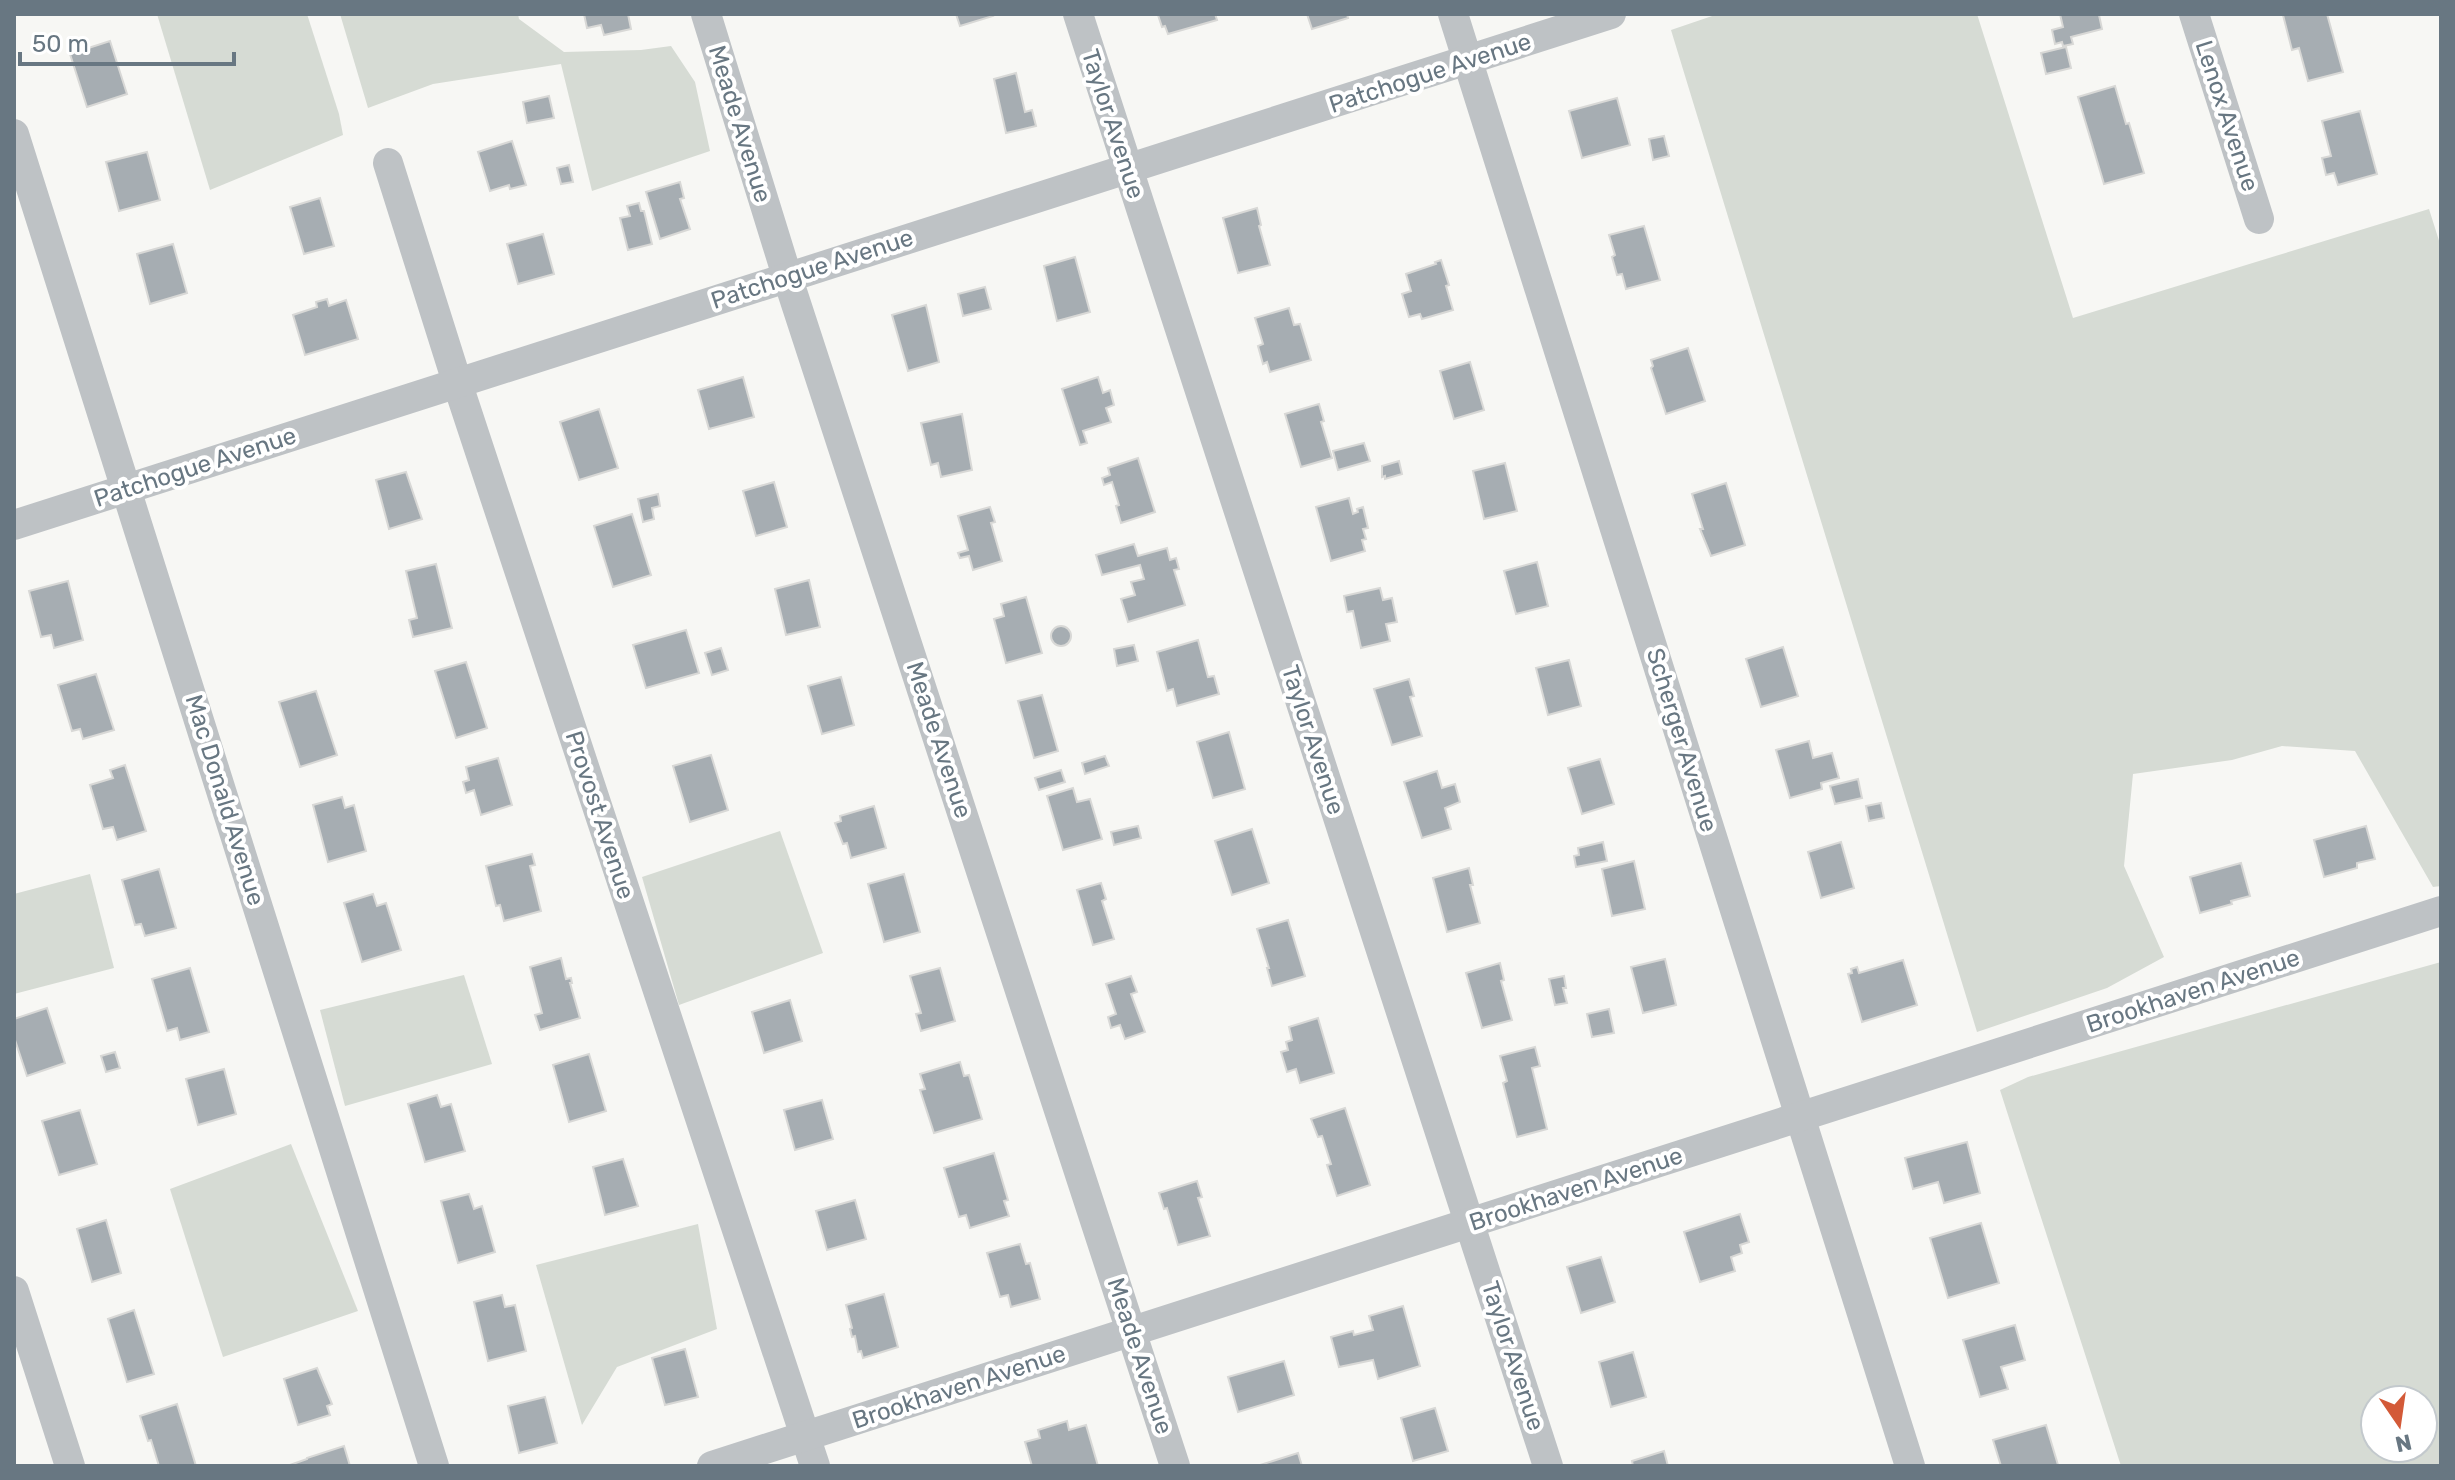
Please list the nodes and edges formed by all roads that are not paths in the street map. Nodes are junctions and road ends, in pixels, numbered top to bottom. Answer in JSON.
{"nodes":[{"id":1,"x":706,"y":14,"type":"edge"},
{"id":2,"x":1078,"y":14,"type":"edge"},
{"id":3,"x":1453,"y":14,"type":"edge"},
{"id":4,"x":1611,"y":14,"type":"edge"},
{"id":5,"x":2194,"y":14,"type":"edge"},
{"id":6,"x":1468,"y":61,"type":"junction"},
{"id":7,"x":14,"y":134,"type":"edge"},
{"id":8,"x":388,"y":163,"type":"dead end"},
{"id":9,"x":1128,"y":169,"type":"junction"},
{"id":10,"x":2259,"y":219,"type":"dead end"},
{"id":11,"x":787,"y":276,"type":"junction"},
{"id":12,"x":457,"y":382,"type":"junction"},
{"id":13,"x":128,"y":490,"type":"junction"},
{"id":14,"x":14,"y":525,"type":"edge"},
{"id":15,"x":2441,"y":911,"type":"edge"},
{"id":16,"x":1800,"y":1117,"type":"junction"},
{"id":17,"x":1470,"y":1223,"type":"junction"},
{"id":18,"x":14,"y":1291,"type":"edge"},
{"id":19,"x":1132,"y":1331,"type":"junction"},
{"id":20,"x":805,"y":1436,"type":"junction"},
{"id":21,"x":70,"y":1466,"type":"edge"},
{"id":22,"x":434,"y":1466,"type":"edge"},
{"id":23,"x":712,"y":1466,"type":"edge"},
{"id":24,"x":815,"y":1466,"type":"edge"},
{"id":25,"x":1175,"y":1466,"type":"edge"},
{"id":26,"x":1548,"y":1466,"type":"edge"},
{"id":27,"x":1910,"y":1466,"type":"edge"}],
"edges":[{"from":1,"to":11,"type":"street","name":"Meade Avenue"},
{"from":2,"to":9,"type":"street","name":"Taylor Avenue"},
{"from":3,"to":6,"type":"street","name":"Scherger Avenue"},
{"from":4,"to":6,"type":"street","name":"Patchogue Avenue"},
{"from":5,"to":10,"type":"street","name":"Lenox Avenue"},
{"from":6,"to":9,"type":"street","name":"Patchogue Avenue"},
{"from":6,"to":16,"type":"street","name":"Scherger Avenue"},
{"from":7,"to":13,"type":"street","name":"Mac Donald Avenue"},
{"from":8,"to":12,"type":"street","name":"Provost Avenue"},
{"from":9,"to":11,"type":"street","name":"Patchogue Avenue"},
{"from":9,"to":17,"type":"street","name":"Taylor Avenue"},
{"from":11,"to":12,"type":"street","name":"Patchogue Avenue"},
{"from":11,"to":19,"type":"street","name":"Meade Avenue"},
{"from":12,"to":13,"type":"street","name":"Patchogue Avenue"},
{"from":12,"to":20,"type":"street","name":"Provost Avenue"},
{"from":13,"to":14,"type":"street","name":"Patchogue Avenue"},
{"from":13,"to":22,"type":"street","name":"Mac Donald Avenue"},
{"from":15,"to":16,"type":"street","name":"Brookhaven Avenue"},
{"from":16,"to":17,"type":"street","name":"Brookhaven Avenue"},
{"from":16,"to":27,"type":"street","name":"Scherger Avenue"},
{"from":17,"to":19,"type":"street","name":"Brookhaven Avenue"},
{"from":17,"to":26,"type":"street","name":"Taylor Avenue"},
{"from":18,"to":21,"type":"street"},
{"from":19,"to":20,"type":"street","name":"Brookhaven Avenue"},
{"from":19,"to":25,"type":"street","name":"Meade Avenue"},
{"from":20,"to":23,"type":"street","name":"Brookhaven Avenue"},
{"from":20,"to":24,"type":"street","name":"Provost Avenue"}]}
